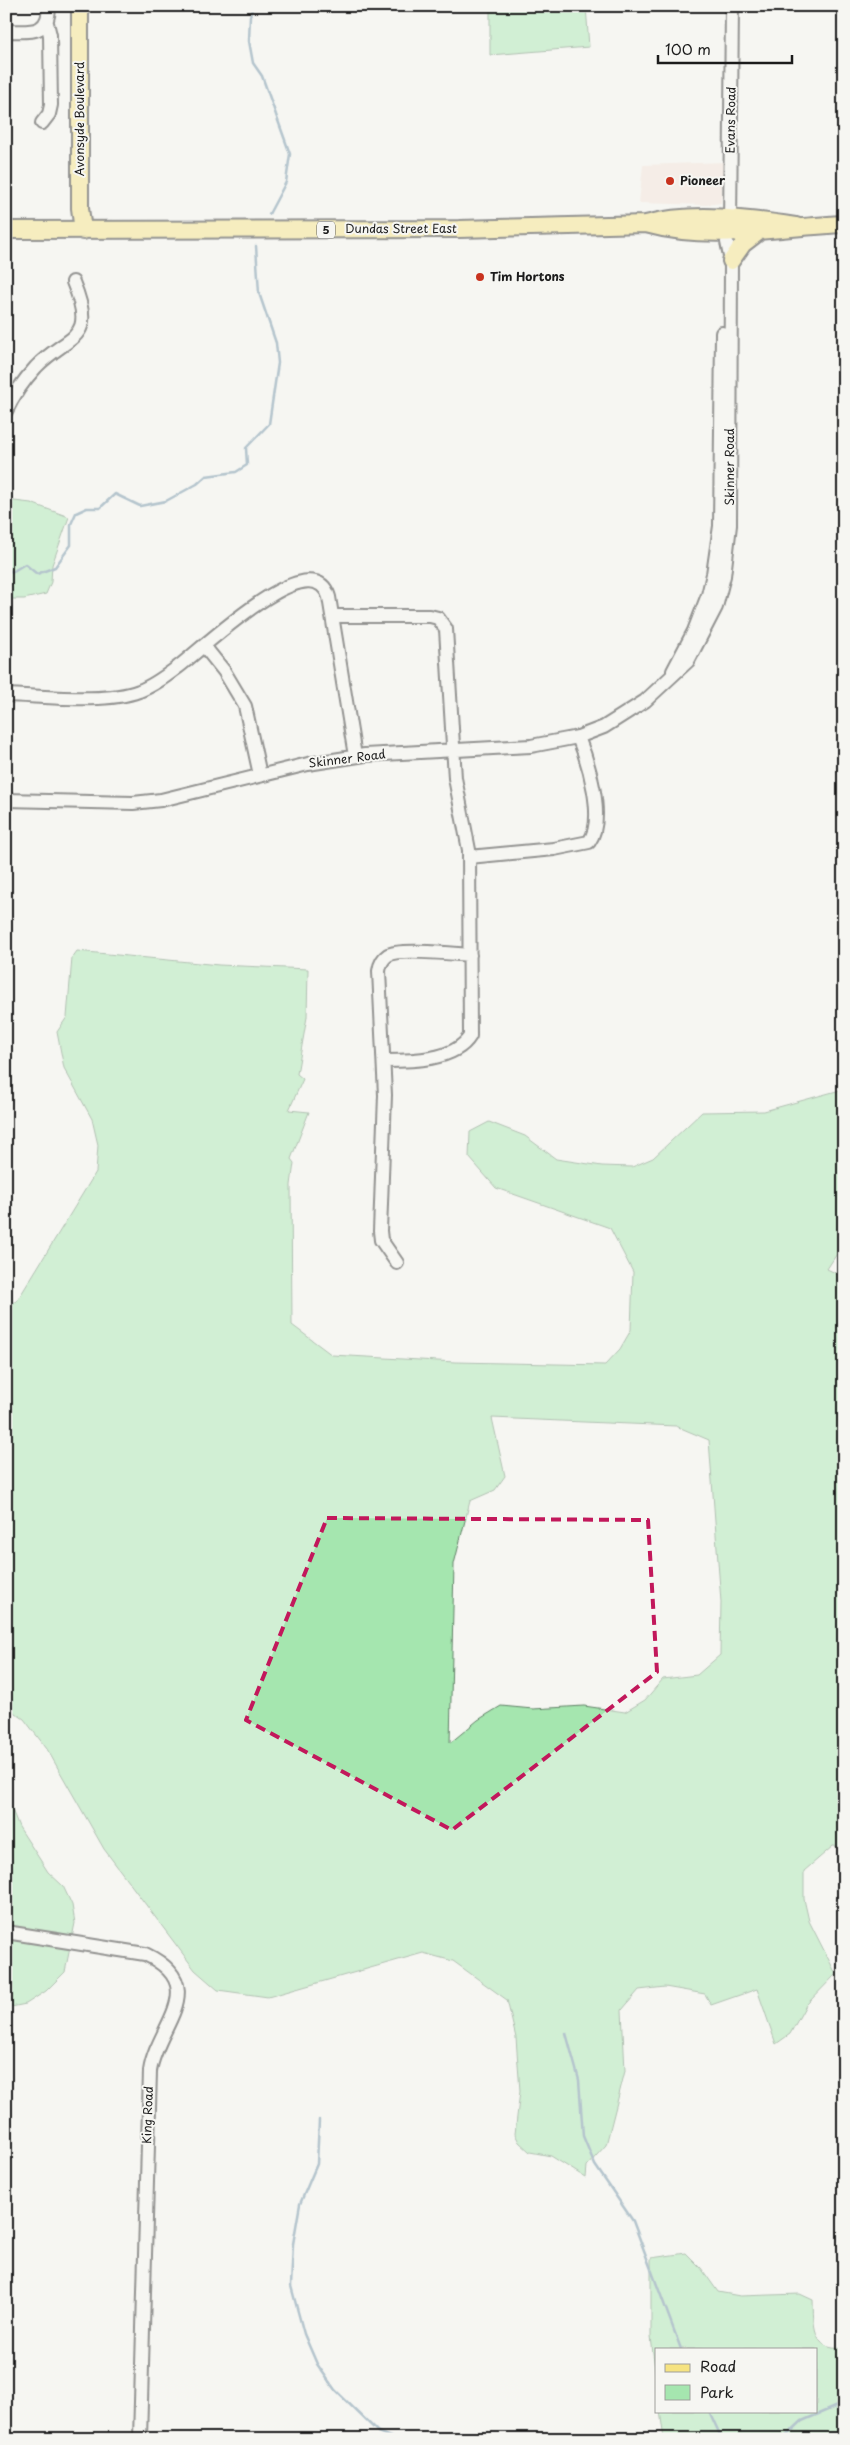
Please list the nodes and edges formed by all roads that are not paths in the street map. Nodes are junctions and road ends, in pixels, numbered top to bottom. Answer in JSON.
{"nodes":[{"id":1,"x":50,"y":6,"type":"edge"},
{"id":2,"x":80,"y":6,"type":"edge"},
{"id":3,"x":732,"y":6,"type":"edge"},
{"id":4,"x":47,"y":23,"type":"junction"},
{"id":5,"x":6,"y":31,"type":"edge"},
{"id":6,"x":42,"y":122,"type":"dead end"},
{"id":7,"x":844,"y":224,"type":"edge"},
{"id":8,"x":796,"y":226,"type":"junction"},
{"id":9,"x":6,"y":230,"type":"edge"},
{"id":10,"x":82,"y":231,"type":"junction"},
{"id":11,"x":729,"y":231,"type":"junction"},
{"id":12,"x":760,"y":231,"type":"junction"},
{"id":13,"x":731,"y":261,"type":"junction"},
{"id":14,"x":73,"y":282,"type":"dead end"},
{"id":15,"x":6,"y":411,"type":"edge"},
{"id":16,"x":332,"y":616,"type":"junction"},
{"id":17,"x":204,"y":646,"type":"junction"},
{"id":18,"x":670,"y":676,"type":"junction"},
{"id":19,"x":6,"y":696,"type":"edge"},
{"id":20,"x":578,"y":737,"type":"junction"},
{"id":21,"x":452,"y":750,"type":"junction"},
{"id":22,"x":355,"y":756,"type":"junction"},
{"id":23,"x":260,"y":775,"type":"junction"},
{"id":24,"x":6,"y":800,"type":"edge"},
{"id":25,"x":469,"y":857,"type":"junction"},
{"id":26,"x":470,"y":955,"type":"junction"},
{"id":27,"x":385,"y":1061,"type":"junction"},
{"id":28,"x":397,"y":1263,"type":"dead end"},
{"id":29,"x":6,"y":1932,"type":"edge"},
{"id":30,"x":140,"y":2439,"type":"edge"}],
"edges":[{"from":1,"to":4,"type":"street"},
{"from":2,"to":10,"type":"main road","name":"Avonsyde Boulevard"},
{"from":3,"to":11,"type":"street","name":"Evans Road"},
{"from":4,"to":5,"type":"street"},
{"from":4,"to":6,"type":"street"},
{"from":7,"to":8,"type":"main road","name":"Dundas Street East","number":"5"},
{"from":8,"to":11,"type":"main road","name":"Dundas Street East"},
{"from":8,"to":12,"type":"main road","name":"Dundas Street East","number":"5"},
{"from":9,"to":10,"type":"main road","name":"Dundas Street East","number":"5"},
{"from":10,"to":11,"type":"main road","name":"Dundas Street East","number":"5"},
{"from":11,"to":12,"type":"main road","name":"Dundas Street East","number":"5"},
{"from":11,"to":13,"type":"street","name":"Skinner Road"},
{"from":11,"to":18,"type":"street","name":"Skinner Road"},
{"from":12,"to":13,"type":"main road"},
{"from":13,"to":18,"type":"street","name":"Skinner Road"},
{"from":14,"to":15,"type":"street"},
{"from":16,"to":17,"type":"street"},
{"from":16,"to":21,"type":"street"},
{"from":16,"to":22,"type":"street"},
{"from":17,"to":19,"type":"street"},
{"from":17,"to":23,"type":"street"},
{"from":18,"to":20,"type":"street","name":"Skinner Road"},
{"from":20,"to":21,"type":"street","name":"Skinner Road"},
{"from":20,"to":25,"type":"street"},
{"from":21,"to":22,"type":"street","name":"Skinner Road"},
{"from":21,"to":25,"type":"street"},
{"from":22,"to":23,"type":"street","name":"Skinner Road"},
{"from":23,"to":24,"type":"street","name":"Skinner Road"},
{"from":25,"to":26,"type":"street"},
{"from":26,"to":27,"type":"street"},
{"from":26,"to":27,"type":"street"},
{"from":27,"to":28,"type":"street"},
{"from":29,"to":30,"type":"street","name":"King Road"}]}
